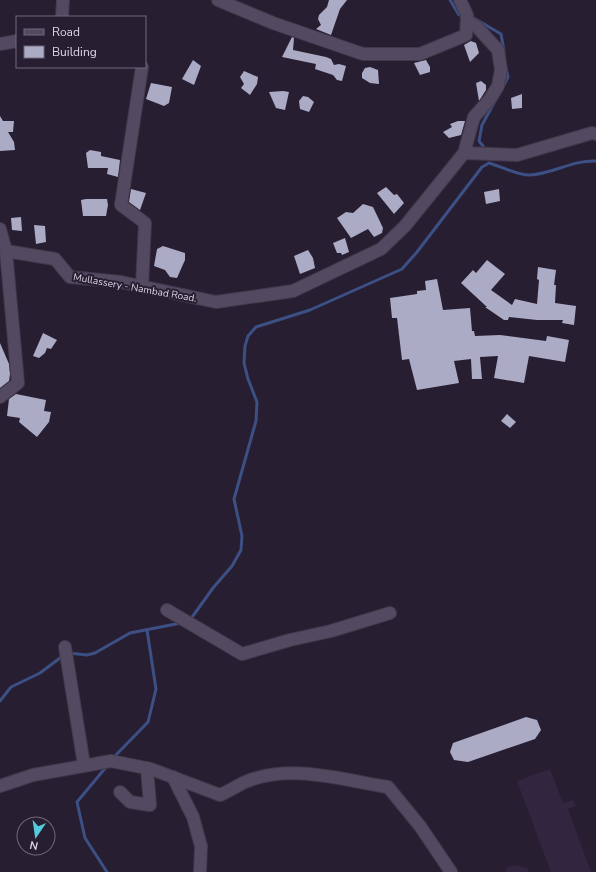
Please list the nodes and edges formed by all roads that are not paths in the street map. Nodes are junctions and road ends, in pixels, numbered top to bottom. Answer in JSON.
{"nodes":[{"id":1,"x":63,"y":0,"type":"edge"},
{"id":2,"x":218,"y":0,"type":"edge"},
{"id":3,"x":460,"y":0,"type":"edge"},
{"id":4,"x":62,"y":16,"type":"edge"},
{"id":5,"x":467,"y":21,"type":"junction"},
{"id":6,"x":16,"y":41,"type":"edge"},
{"id":7,"x":0,"y":44,"type":"edge"},
{"id":8,"x":142,"y":68,"type":"edge"},
{"id":9,"x":596,"y":134,"type":"edge"},
{"id":10,"x":464,"y":153,"type":"junction"},
{"id":11,"x":0,"y":230,"type":"edge"},
{"id":12,"x":6,"y":251,"type":"junction"},
{"id":13,"x":142,"y":287,"type":"junction"},
{"id":14,"x":0,"y":397,"type":"edge"},
{"id":15,"x":167,"y":610,"type":"dead end"},
{"id":16,"x":390,"y":613,"type":"dead end"},
{"id":17,"x":65,"y":646,"type":"dead end"},
{"id":18,"x":84,"y":765,"type":"junction"},
{"id":19,"x":147,"y":768,"type":"junction"},
{"id":20,"x":173,"y":777,"type":"junction"},
{"id":21,"x":0,"y":786,"type":"edge"},
{"id":22,"x":120,"y":792,"type":"dead end"},
{"id":23,"x":200,"y":872,"type":"edge"},
{"id":24,"x":451,"y":872,"type":"edge"}],
"edges":[{"from":1,"to":4,"type":"street"},
{"from":2,"to":5,"type":"street"},
{"from":3,"to":5,"type":"street"},
{"from":5,"to":10,"type":"street"},
{"from":6,"to":7,"type":"street"},
{"from":8,"to":13,"type":"street"},
{"from":9,"to":10,"type":"street"},
{"from":10,"to":13,"type":"street","name":"Mullassery - Nambad Road."},
{"from":11,"to":12,"type":"street"},
{"from":12,"to":13,"type":"street","name":"Mullassery - Nambad Road."},
{"from":12,"to":14,"type":"street"},
{"from":15,"to":16,"type":"street"},
{"from":17,"to":18,"type":"street"},
{"from":18,"to":19,"type":"street"},
{"from":18,"to":21,"type":"street"},
{"from":19,"to":20,"type":"street"},
{"from":19,"to":22,"type":"street"},
{"from":20,"to":23,"type":"street"},
{"from":20,"to":24,"type":"street"}]}
